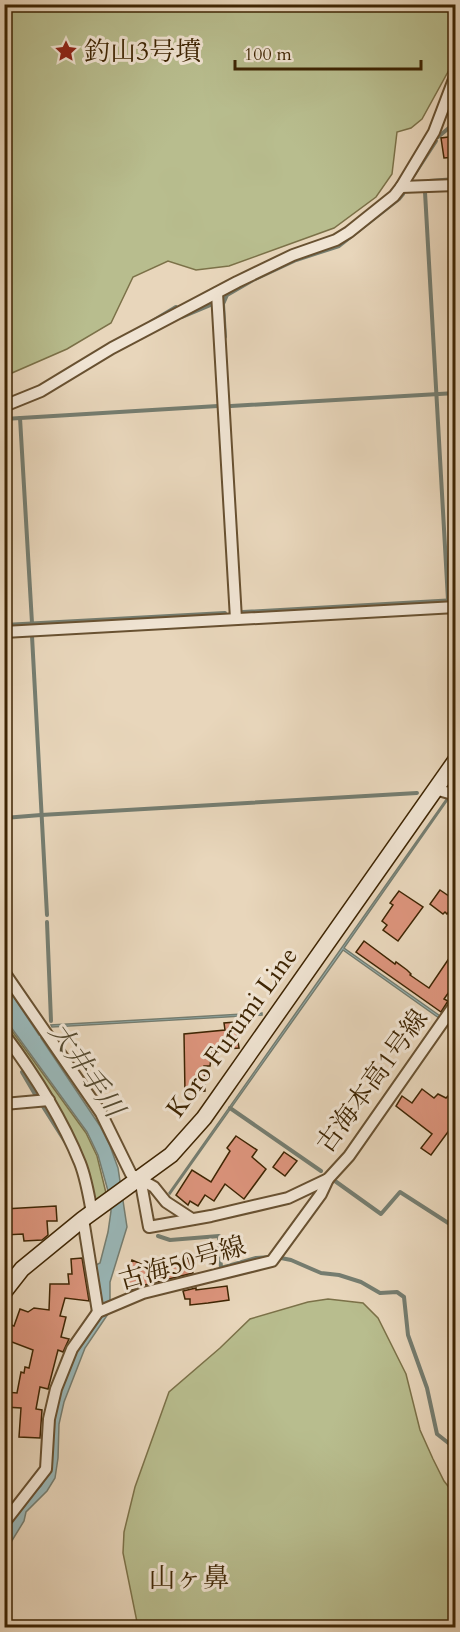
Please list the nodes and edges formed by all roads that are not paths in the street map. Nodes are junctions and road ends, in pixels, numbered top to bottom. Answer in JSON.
{"nodes":[{"id":1,"x":456,"y":74,"type":"edge"},
{"id":2,"x":456,"y":185,"type":"edge"},
{"id":3,"x":401,"y":187,"type":"junction"},
{"id":4,"x":217,"y":293,"type":"junction"},
{"id":5,"x":4,"y":406,"type":"edge"},
{"id":6,"x":456,"y":607,"type":"edge"},
{"id":7,"x":236,"y":619,"type":"junction"},
{"id":8,"x":4,"y":632,"type":"edge"},
{"id":9,"x":456,"y":760,"type":"edge"},
{"id":10,"x":435,"y":789,"type":"junction"},
{"id":11,"x":456,"y":795,"type":"edge"},
{"id":12,"x":4,"y":972,"type":"edge"},
{"id":13,"x":456,"y":1003,"type":"edge"},
{"id":14,"x":4,"y":1034,"type":"edge"},
{"id":15,"x":49,"y":1100,"type":"junction"},
{"id":16,"x":4,"y":1104,"type":"edge"},
{"id":17,"x":140,"y":1179,"type":"junction"},
{"id":18,"x":328,"y":1179,"type":"junction"},
{"id":19,"x":92,"y":1213,"type":"junction"},
{"id":20,"x":192,"y":1219,"type":"junction"},
{"id":21,"x":4,"y":1292,"type":"edge"},
{"id":22,"x":98,"y":1312,"type":"junction"},
{"id":23,"x":4,"y":1523,"type":"edge"}],
"edges":[{"from":1,"to":3,"type":"street"},
{"from":2,"to":3,"type":"street"},
{"from":3,"to":4,"type":"street"},
{"from":4,"to":5,"type":"street"},
{"from":4,"to":7,"type":"street"},
{"from":6,"to":7,"type":"street"},
{"from":7,"to":8,"type":"street"},
{"from":9,"to":10,"type":"main road","name":"Koro Furumi Line"},
{"from":10,"to":11,"type":"street"},
{"from":10,"to":17,"type":"main road","name":"Koro Furumi Line"},
{"from":12,"to":17,"type":"street"},
{"from":13,"to":18,"type":"street","name":"古海本高1号線"},
{"from":14,"to":15,"type":"street"},
{"from":15,"to":16,"type":"street"},
{"from":15,"to":19,"type":"street"},
{"from":17,"to":19,"type":"main road","name":"Koro Furumi Line"},
{"from":17,"to":20,"type":"street"},
{"from":17,"to":20,"type":"street","name":"古海本高1号線"},
{"from":18,"to":20,"type":"street","name":"古海本高1号線"},
{"from":18,"to":22,"type":"street","name":"古海50号線"},
{"from":19,"to":21,"type":"main road","name":"Koro Furumi Line"},
{"from":19,"to":22,"type":"street"},
{"from":22,"to":23,"type":"street","name":"古海50号線"}]}
